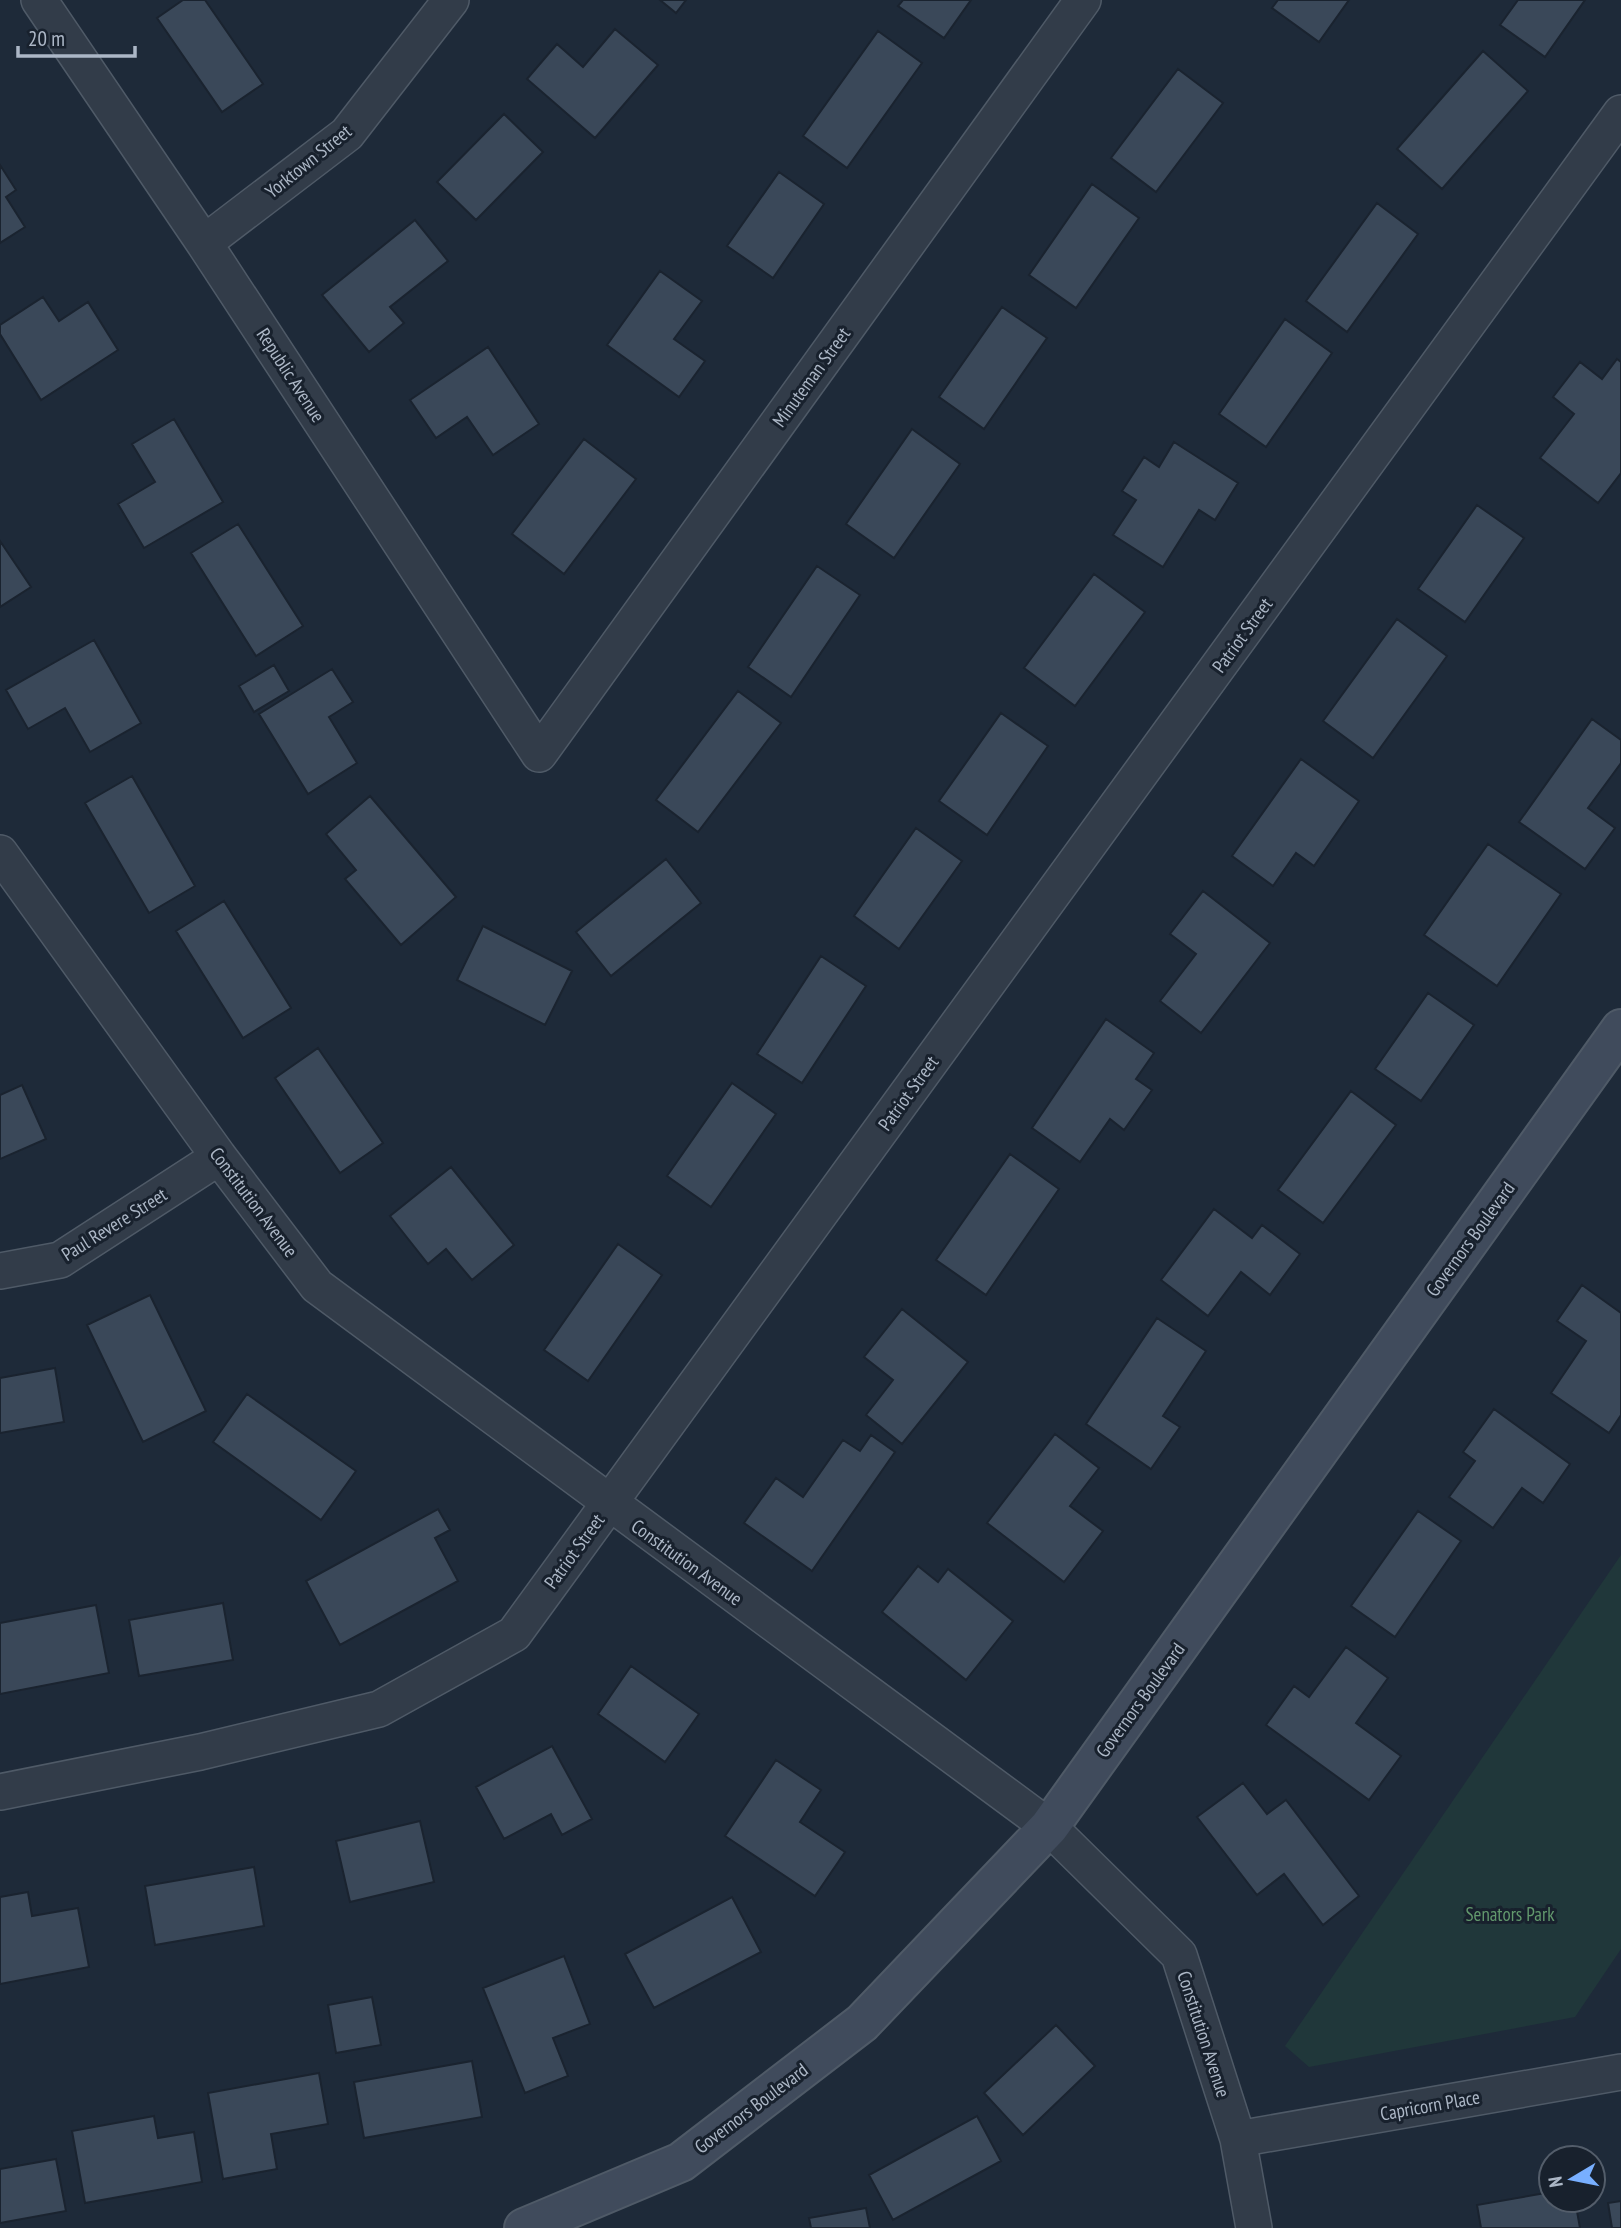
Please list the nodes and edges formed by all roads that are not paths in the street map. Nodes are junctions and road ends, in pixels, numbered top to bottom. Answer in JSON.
{"nodes":[{"id":1,"x":38,"y":0,"type":"edge"},
{"id":2,"x":451,"y":0,"type":"edge"},
{"id":3,"x":1083,"y":0,"type":"edge"},
{"id":4,"x":1621,"y":113,"type":"edge"},
{"id":5,"x":204,"y":243,"type":"junction"},
{"id":6,"x":539,"y":754,"type":"joint"},
{"id":7,"x":0,"y":853,"type":"edge"},
{"id":8,"x":1621,"y":1029,"type":"edge"},
{"id":9,"x":219,"y":1157,"type":"junction"},
{"id":10,"x":0,"y":1271,"type":"edge"},
{"id":11,"x":609,"y":1504,"type":"junction"},
{"id":12,"x":0,"y":1792,"type":"edge"},
{"id":13,"x":1049,"y":1827,"type":"junction"},
{"id":14,"x":1621,"y":2072,"type":"edge"},
{"id":15,"x":1238,"y":2139,"type":"junction"},
{"id":16,"x":524,"y":2228,"type":"edge"},
{"id":17,"x":1254,"y":2228,"type":"edge"}],
"edges":[{"from":1,"to":5,"type":"street","name":"Republic Avenue"},
{"from":2,"to":5,"type":"street","name":"Yorktown Street"},
{"from":3,"to":6,"type":"street","name":"Minuteman Street"},
{"from":4,"to":11,"type":"street","name":"Patriot Street"},
{"from":5,"to":6,"type":"street","name":"Republic Avenue"},
{"from":7,"to":9,"type":"street","name":"Constitution Avenue"},
{"from":8,"to":13,"type":"main road","name":"Governors Boulevard"},
{"from":9,"to":10,"type":"street","name":"Paul Revere Street"},
{"from":9,"to":11,"type":"street","name":"Constitution Avenue"},
{"from":11,"to":12,"type":"street","name":"Patriot Street"},
{"from":11,"to":13,"type":"street","name":"Constitution Avenue"},
{"from":13,"to":15,"type":"street","name":"Constitution Avenue"},
{"from":13,"to":16,"type":"main road","name":"Governors Boulevard"},
{"from":14,"to":15,"type":"street","name":"Capricorn Place"},
{"from":15,"to":17,"type":"street","name":"Constitution Avenue"}]}
